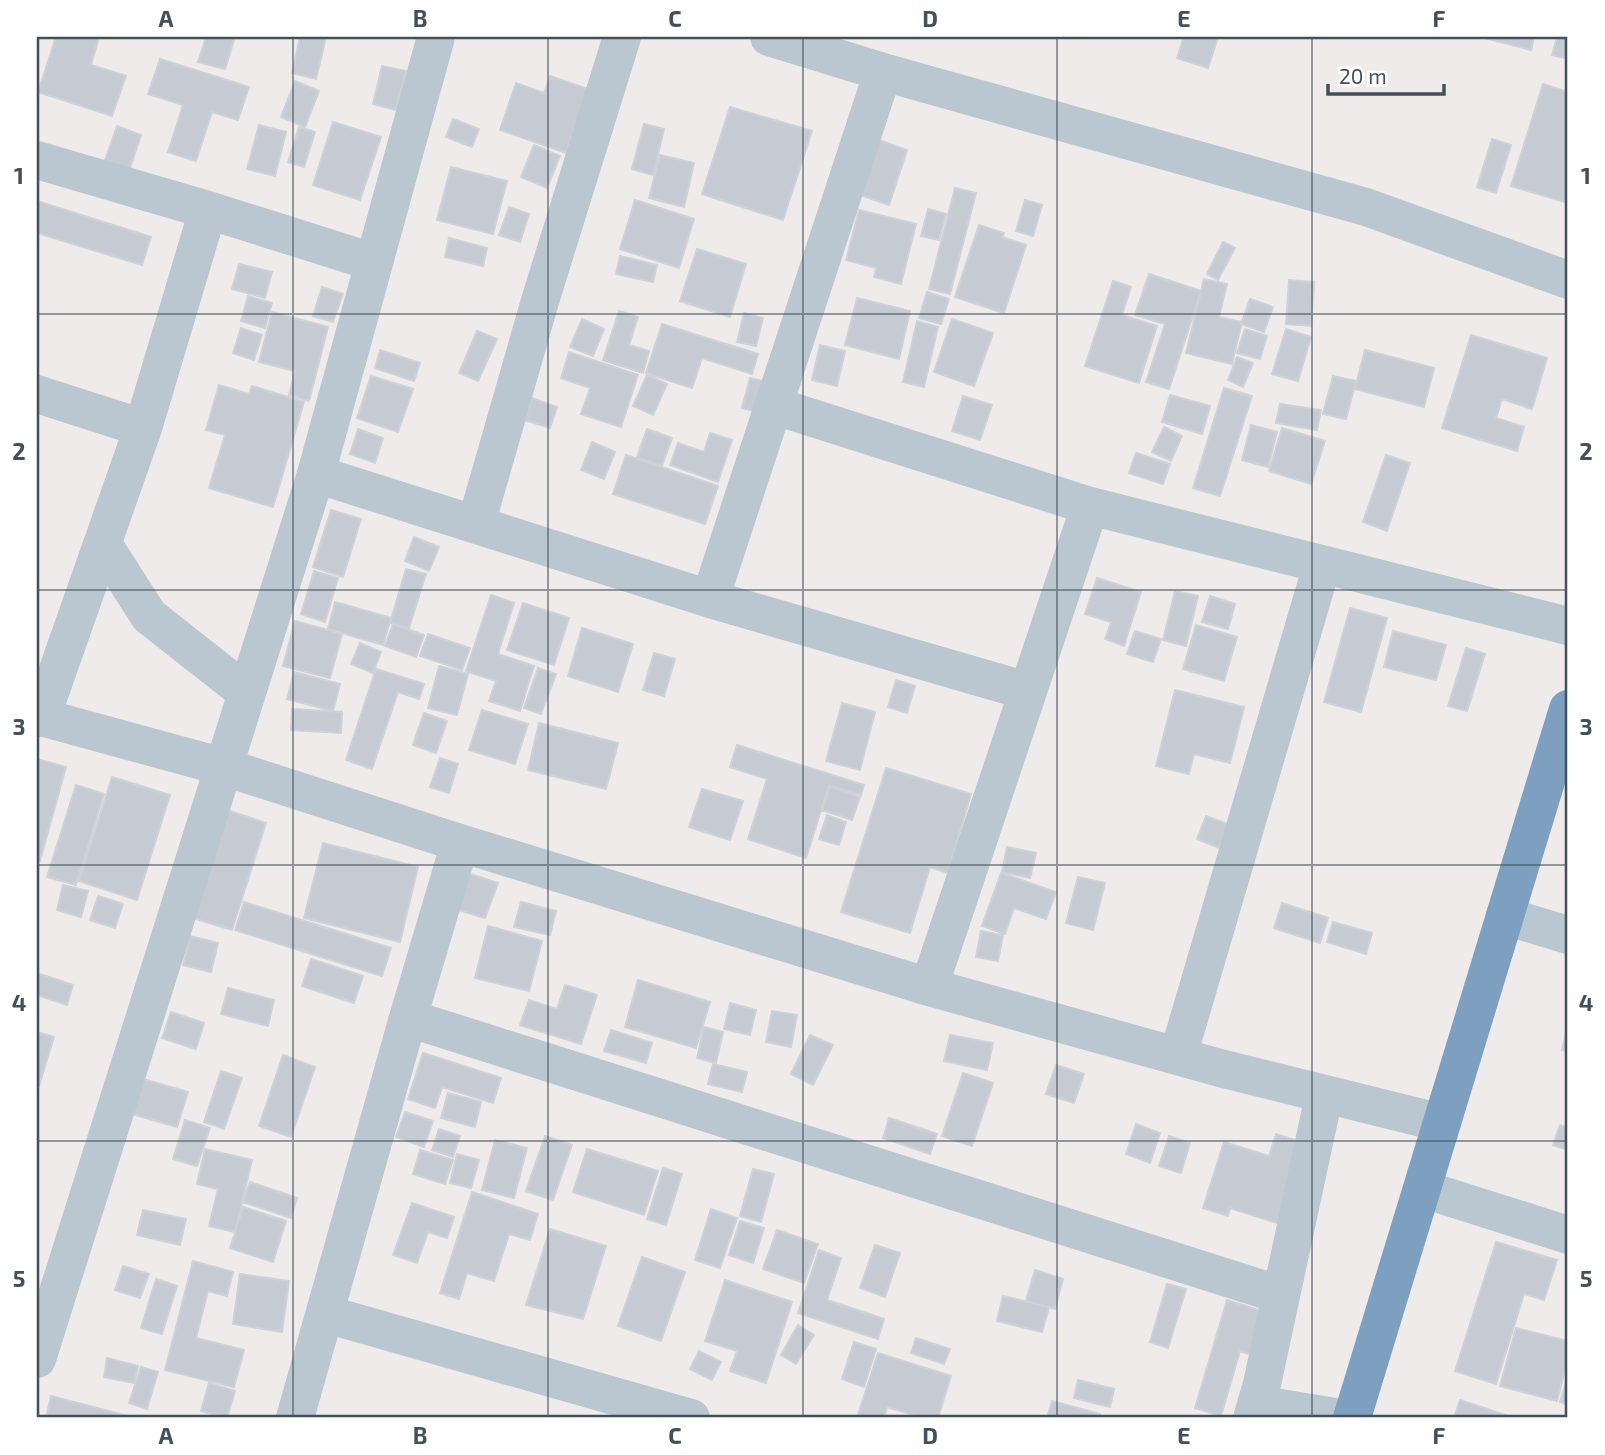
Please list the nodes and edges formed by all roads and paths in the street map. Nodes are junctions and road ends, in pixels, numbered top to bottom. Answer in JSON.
{"nodes":[{"id":1,"x":436,"y":37,"type":"edge"},
{"id":2,"x":622,"y":37,"type":"edge"},
{"id":3,"x":783,"y":39,"type":"edge"},
{"id":4,"x":883,"y":72,"type":"junction"},
{"id":5,"x":37,"y":160,"type":"edge"},
{"id":6,"x":208,"y":210,"type":"junction"},
{"id":7,"x":373,"y":262,"type":"junction"},
{"id":8,"x":1568,"y":280,"type":"edge"},
{"id":9,"x":37,"y":394,"type":"edge"},
{"id":10,"x":775,"y":407,"type":"junction"},
{"id":11,"x":143,"y":428,"type":"junction"},
{"id":12,"x":316,"y":474,"type":"junction"},
{"id":13,"x":1090,"y":506,"type":"junction"},
{"id":14,"x":476,"y":524,"type":"junction"},
{"id":15,"x":103,"y":544,"type":"junction"},
{"id":16,"x":1322,"y":565,"type":"junction"},
{"id":17,"x":710,"y":599,"type":"junction"},
{"id":18,"x":1568,"y":626,"type":"edge"},
{"id":19,"x":1027,"y":691,"type":"junction"},
{"id":20,"x":247,"y":693,"type":"junction"},
{"id":21,"x":1568,"y":709,"type":"edge"},
{"id":22,"x":39,"y":717,"type":"edge"},
{"id":23,"x":224,"y":767,"type":"junction"},
{"id":24,"x":460,"y":843,"type":"junction"},
{"id":25,"x":1505,"y":916,"type":"junction"},
{"id":26,"x":1568,"y":936,"type":"edge"},
{"id":27,"x":929,"y":987,"type":"junction"},
{"id":28,"x":408,"y":1018,"type":"junction"},
{"id":29,"x":1178,"y":1056,"type":"junction"},
{"id":30,"x":1324,"y":1096,"type":"junction"},
{"id":31,"x":1442,"y":1123,"type":"junction"},
{"id":32,"x":1423,"y":1189,"type":"junction"},
{"id":33,"x":1568,"y":1235,"type":"edge"},
{"id":34,"x":1280,"y":1295,"type":"junction"},
{"id":35,"x":326,"y":1314,"type":"junction"},
{"id":36,"x":37,"y":1359,"type":"edge"},
{"id":37,"x":1254,"y":1411,"type":"edge"},
{"id":38,"x":295,"y":1418,"type":"edge"},
{"id":39,"x":691,"y":1418,"type":"edge"},
{"id":40,"x":1341,"y":1418,"type":"edge"},
{"id":41,"x":1352,"y":1418,"type":"edge"}],
"edges":[{"from":1,"to":7,"type":"street"},
{"from":2,"to":14,"type":"street"},
{"from":3,"to":4,"type":"street"},
{"from":4,"to":8,"type":"street"},
{"from":4,"to":10,"type":"street"},
{"from":5,"to":6,"type":"street"},
{"from":6,"to":7,"type":"street"},
{"from":6,"to":11,"type":"street"},
{"from":7,"to":12,"type":"street"},
{"from":9,"to":11,"type":"street"},
{"from":10,"to":13,"type":"street"},
{"from":10,"to":17,"type":"street"},
{"from":11,"to":15,"type":"street"},
{"from":12,"to":14,"type":"street"},
{"from":12,"to":20,"type":"street"},
{"from":13,"to":16,"type":"street"},
{"from":13,"to":19,"type":"street"},
{"from":14,"to":17,"type":"street"},
{"from":15,"to":20,"type":"street"},
{"from":15,"to":22,"type":"street"},
{"from":16,"to":18,"type":"street"},
{"from":16,"to":29,"type":"street"},
{"from":17,"to":19,"type":"street"},
{"from":19,"to":27,"type":"street"},
{"from":20,"to":23,"type":"street"},
{"from":21,"to":25,"type":"highway"},
{"from":22,"to":23,"type":"street"},
{"from":23,"to":24,"type":"street"},
{"from":23,"to":36,"type":"street"},
{"from":24,"to":27,"type":"street"},
{"from":24,"to":28,"type":"street"},
{"from":25,"to":26,"type":"street"},
{"from":25,"to":31,"type":"highway"},
{"from":27,"to":29,"type":"street"},
{"from":28,"to":34,"type":"street"},
{"from":28,"to":35,"type":"street"},
{"from":29,"to":30,"type":"street"},
{"from":30,"to":31,"type":"street"},
{"from":30,"to":34,"type":"street"},
{"from":31,"to":32,"type":"highway"},
{"from":32,"to":33,"type":"street"},
{"from":32,"to":41,"type":"highway"},
{"from":34,"to":37,"type":"street"},
{"from":35,"to":38,"type":"street"},
{"from":35,"to":39,"type":"street"},
{"from":37,"to":40,"type":"street"}]}
